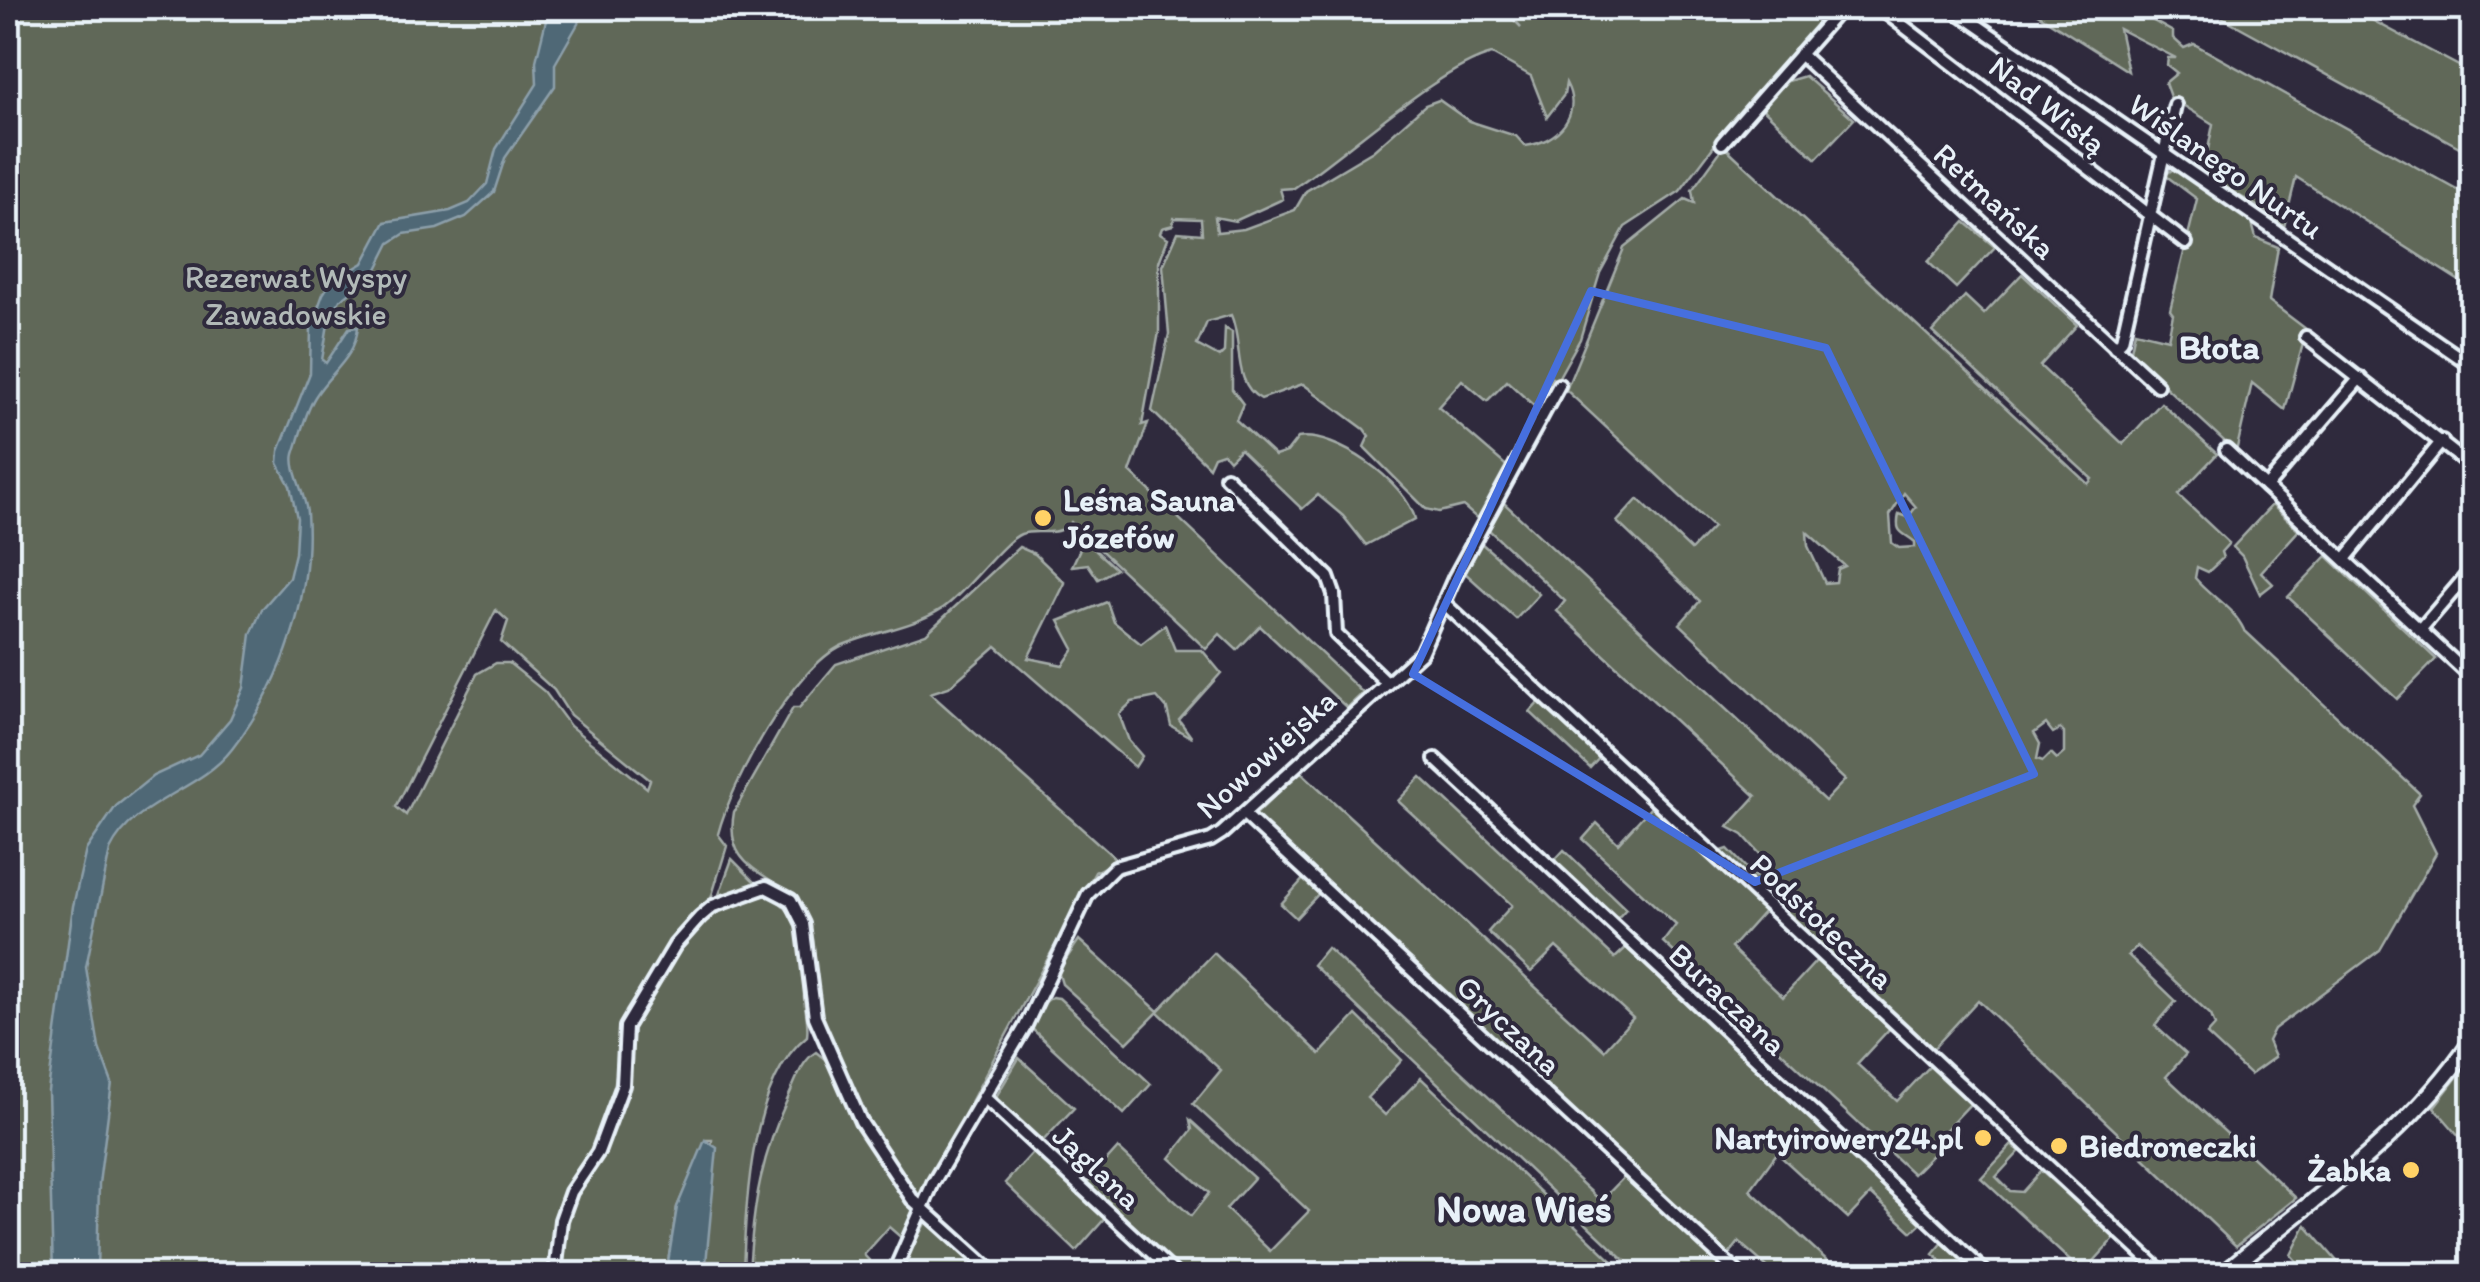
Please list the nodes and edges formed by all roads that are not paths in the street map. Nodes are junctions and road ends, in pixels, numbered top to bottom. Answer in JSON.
{"nodes":[{"id":1,"x":1841,"y":8,"type":"edge"},
{"id":2,"x":1880,"y":8,"type":"edge"},
{"id":3,"x":1952,"y":8,"type":"edge"},
{"id":4,"x":1800,"y":54,"type":"junction"},
{"id":5,"x":2175,"y":104,"type":"dead end"},
{"id":6,"x":1722,"y":143,"type":"dead end"},
{"id":7,"x":2164,"y":154,"type":"junction"},
{"id":8,"x":2153,"y":218,"type":"junction"},
{"id":9,"x":2186,"y":243,"type":"dead end"},
{"id":10,"x":2306,"y":338,"type":"dead end"},
{"id":11,"x":2116,"y":347,"type":"junction"},
{"id":12,"x":2472,"y":366,"type":"edge"},
{"id":13,"x":2360,"y":378,"type":"junction"},
{"id":14,"x":1559,"y":385,"type":"dead end"},
{"id":15,"x":2156,"y":385,"type":"dead end"},
{"id":16,"x":2442,"y":440,"type":"junction"},
{"id":17,"x":2226,"y":450,"type":"dead end"},
{"id":18,"x":2472,"y":468,"type":"edge"},
{"id":19,"x":1226,"y":477,"type":"dead end"},
{"id":20,"x":2266,"y":487,"type":"junction"},
{"id":21,"x":2345,"y":559,"type":"junction"},
{"id":22,"x":2472,"y":569,"type":"edge"},
{"id":23,"x":1446,"y":605,"type":"junction"},
{"id":24,"x":2420,"y":630,"type":"junction"},
{"id":25,"x":2472,"y":678,"type":"edge"},
{"id":26,"x":1386,"y":682,"type":"junction"},
{"id":27,"x":1435,"y":759,"type":"dead end"},
{"id":28,"x":1244,"y":814,"type":"junction"},
{"id":29,"x":2472,"y":1040,"type":"edge"},
{"id":30,"x":984,"y":1096,"type":"junction"},
{"id":31,"x":924,"y":1209,"type":"junction"},
{"id":32,"x":2231,"y":1272,"type":"edge"},
{"id":33,"x":555,"y":1274,"type":"edge"},
{"id":34,"x":893,"y":1274,"type":"edge"},
{"id":35,"x":995,"y":1274,"type":"edge"},
{"id":36,"x":1176,"y":1274,"type":"edge"},
{"id":37,"x":1739,"y":1274,"type":"edge"},
{"id":38,"x":1987,"y":1274,"type":"edge"},
{"id":39,"x":2164,"y":1274,"type":"edge"}],
"edges":[{"from":1,"to":4,"type":"street"},
{"from":2,"to":8,"type":"street","name":"Nad Wisłą"},
{"from":3,"to":7,"type":"street","name":"Wiślanego Nurtu"},
{"from":4,"to":6,"type":"street"},
{"from":4,"to":11,"type":"street","name":"Retmańska"},
{"from":5,"to":7,"type":"street"},
{"from":7,"to":8,"type":"street"},
{"from":7,"to":12,"type":"street","name":"Wiślanego Nurtu"},
{"from":8,"to":9,"type":"street","name":"Nad Wisłą"},
{"from":8,"to":11,"type":"street"},
{"from":10,"to":13,"type":"street"},
{"from":11,"to":15,"type":"street","name":"Retmańska"},
{"from":13,"to":16,"type":"street"},
{"from":13,"to":20,"type":"street"},
{"from":14,"to":23,"type":"street","name":"Nowowiejska"},
{"from":16,"to":18,"type":"street"},
{"from":16,"to":21,"type":"street"},
{"from":17,"to":20,"type":"street"},
{"from":19,"to":26,"type":"street"},
{"from":20,"to":21,"type":"street"},
{"from":21,"to":24,"type":"street"},
{"from":22,"to":24,"type":"street"},
{"from":23,"to":26,"type":"street","name":"Nowowiejska"},
{"from":23,"to":39,"type":"street","name":"Podstołeczna"},
{"from":24,"to":25,"type":"street"},
{"from":26,"to":28,"type":"street","name":"Nowowiejska"},
{"from":27,"to":38,"type":"street","name":"Buraczana"},
{"from":28,"to":30,"type":"street","name":"Nowowiejska"},
{"from":28,"to":37,"type":"street","name":"Gryczana"},
{"from":29,"to":32,"type":"main road"},
{"from":30,"to":31,"type":"street","name":"Nowowiejska"},
{"from":30,"to":36,"type":"street","name":"Jaglana"},
{"from":31,"to":33,"type":"street"},
{"from":31,"to":34,"type":"street","name":"Nowowiejska"},
{"from":31,"to":35,"type":"street"}]}
